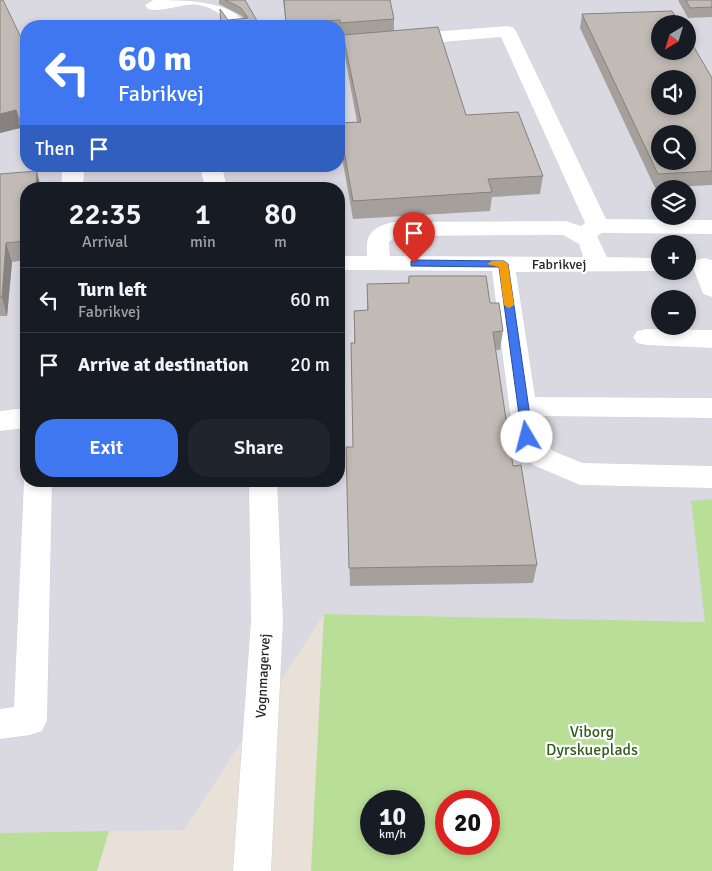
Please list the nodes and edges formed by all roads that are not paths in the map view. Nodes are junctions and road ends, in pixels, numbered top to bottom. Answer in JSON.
{"nodes":[{"id":1,"x":184,"y":0,"type":"edge"},
{"id":2,"x":194,"y":0,"type":"edge"},
{"id":3,"x":152,"y":3,"type":"edge"},
{"id":4,"x":162,"y":20,"type":"edge"},
{"id":5,"x":236,"y":20,"type":"edge"},
{"id":6,"x":345,"y":44,"type":"edge"},
{"id":7,"x":712,"y":227,"type":"edge"},
{"id":8,"x":590,"y":230,"type":"junction"},
{"id":9,"x":345,"y":263,"type":"edge"},
{"id":10,"x":379,"y":263,"type":"junction"},
{"id":11,"x":504,"y":264,"type":"junction"},
{"id":12,"x":596,"y":264,"type":"junction"},
{"id":13,"x":651,"y":265,"type":"edge"},
{"id":14,"x":701,"y":265,"type":"edge"},
{"id":15,"x":712,"y":289,"type":"edge"},
{"id":16,"x":646,"y":338,"type":"dead end"},
{"id":17,"x":712,"y":339,"type":"edge"},
{"id":18,"x":523,"y":406,"type":"junction"},
{"id":19,"x":712,"y":408,"type":"edge"},
{"id":20,"x":20,"y":419,"type":"edge"},
{"id":21,"x":0,"y":421,"type":"edge"},
{"id":22,"x":712,"y":477,"type":"edge"},
{"id":23,"x":38,"y":487,"type":"edge"},
{"id":24,"x":263,"y":487,"type":"edge"},
{"id":25,"x":0,"y":724,"type":"edge"},
{"id":26,"x":252,"y":871,"type":"edge"}],
"edges":[{"from":1,"to":3,"type":"street"},
{"from":2,"to":5,"type":"street"},
{"from":3,"to":4,"type":"street"},
{"from":6,"to":8,"type":"street"},
{"from":7,"to":8,"type":"street"},
{"from":8,"to":10,"type":"street"},
{"from":8,"to":12,"type":"street"},
{"from":9,"to":10,"type":"street","name":"Fabrikvej"},
{"from":10,"to":11,"type":"street","name":"Fabrikvej"},
{"from":11,"to":12,"type":"street","name":"Fabrikvej"},
{"from":11,"to":18,"type":"street"},
{"from":12,"to":13,"type":"street","name":"Fabrikvej"},
{"from":14,"to":15,"type":"street"},
{"from":16,"to":17,"type":"street"},
{"from":18,"to":19,"type":"street"},
{"from":18,"to":22,"type":"street"},
{"from":20,"to":21,"type":"street"},
{"from":23,"to":25,"type":"street"},
{"from":24,"to":26,"type":"street","name":"Vognmagervej"}]}
